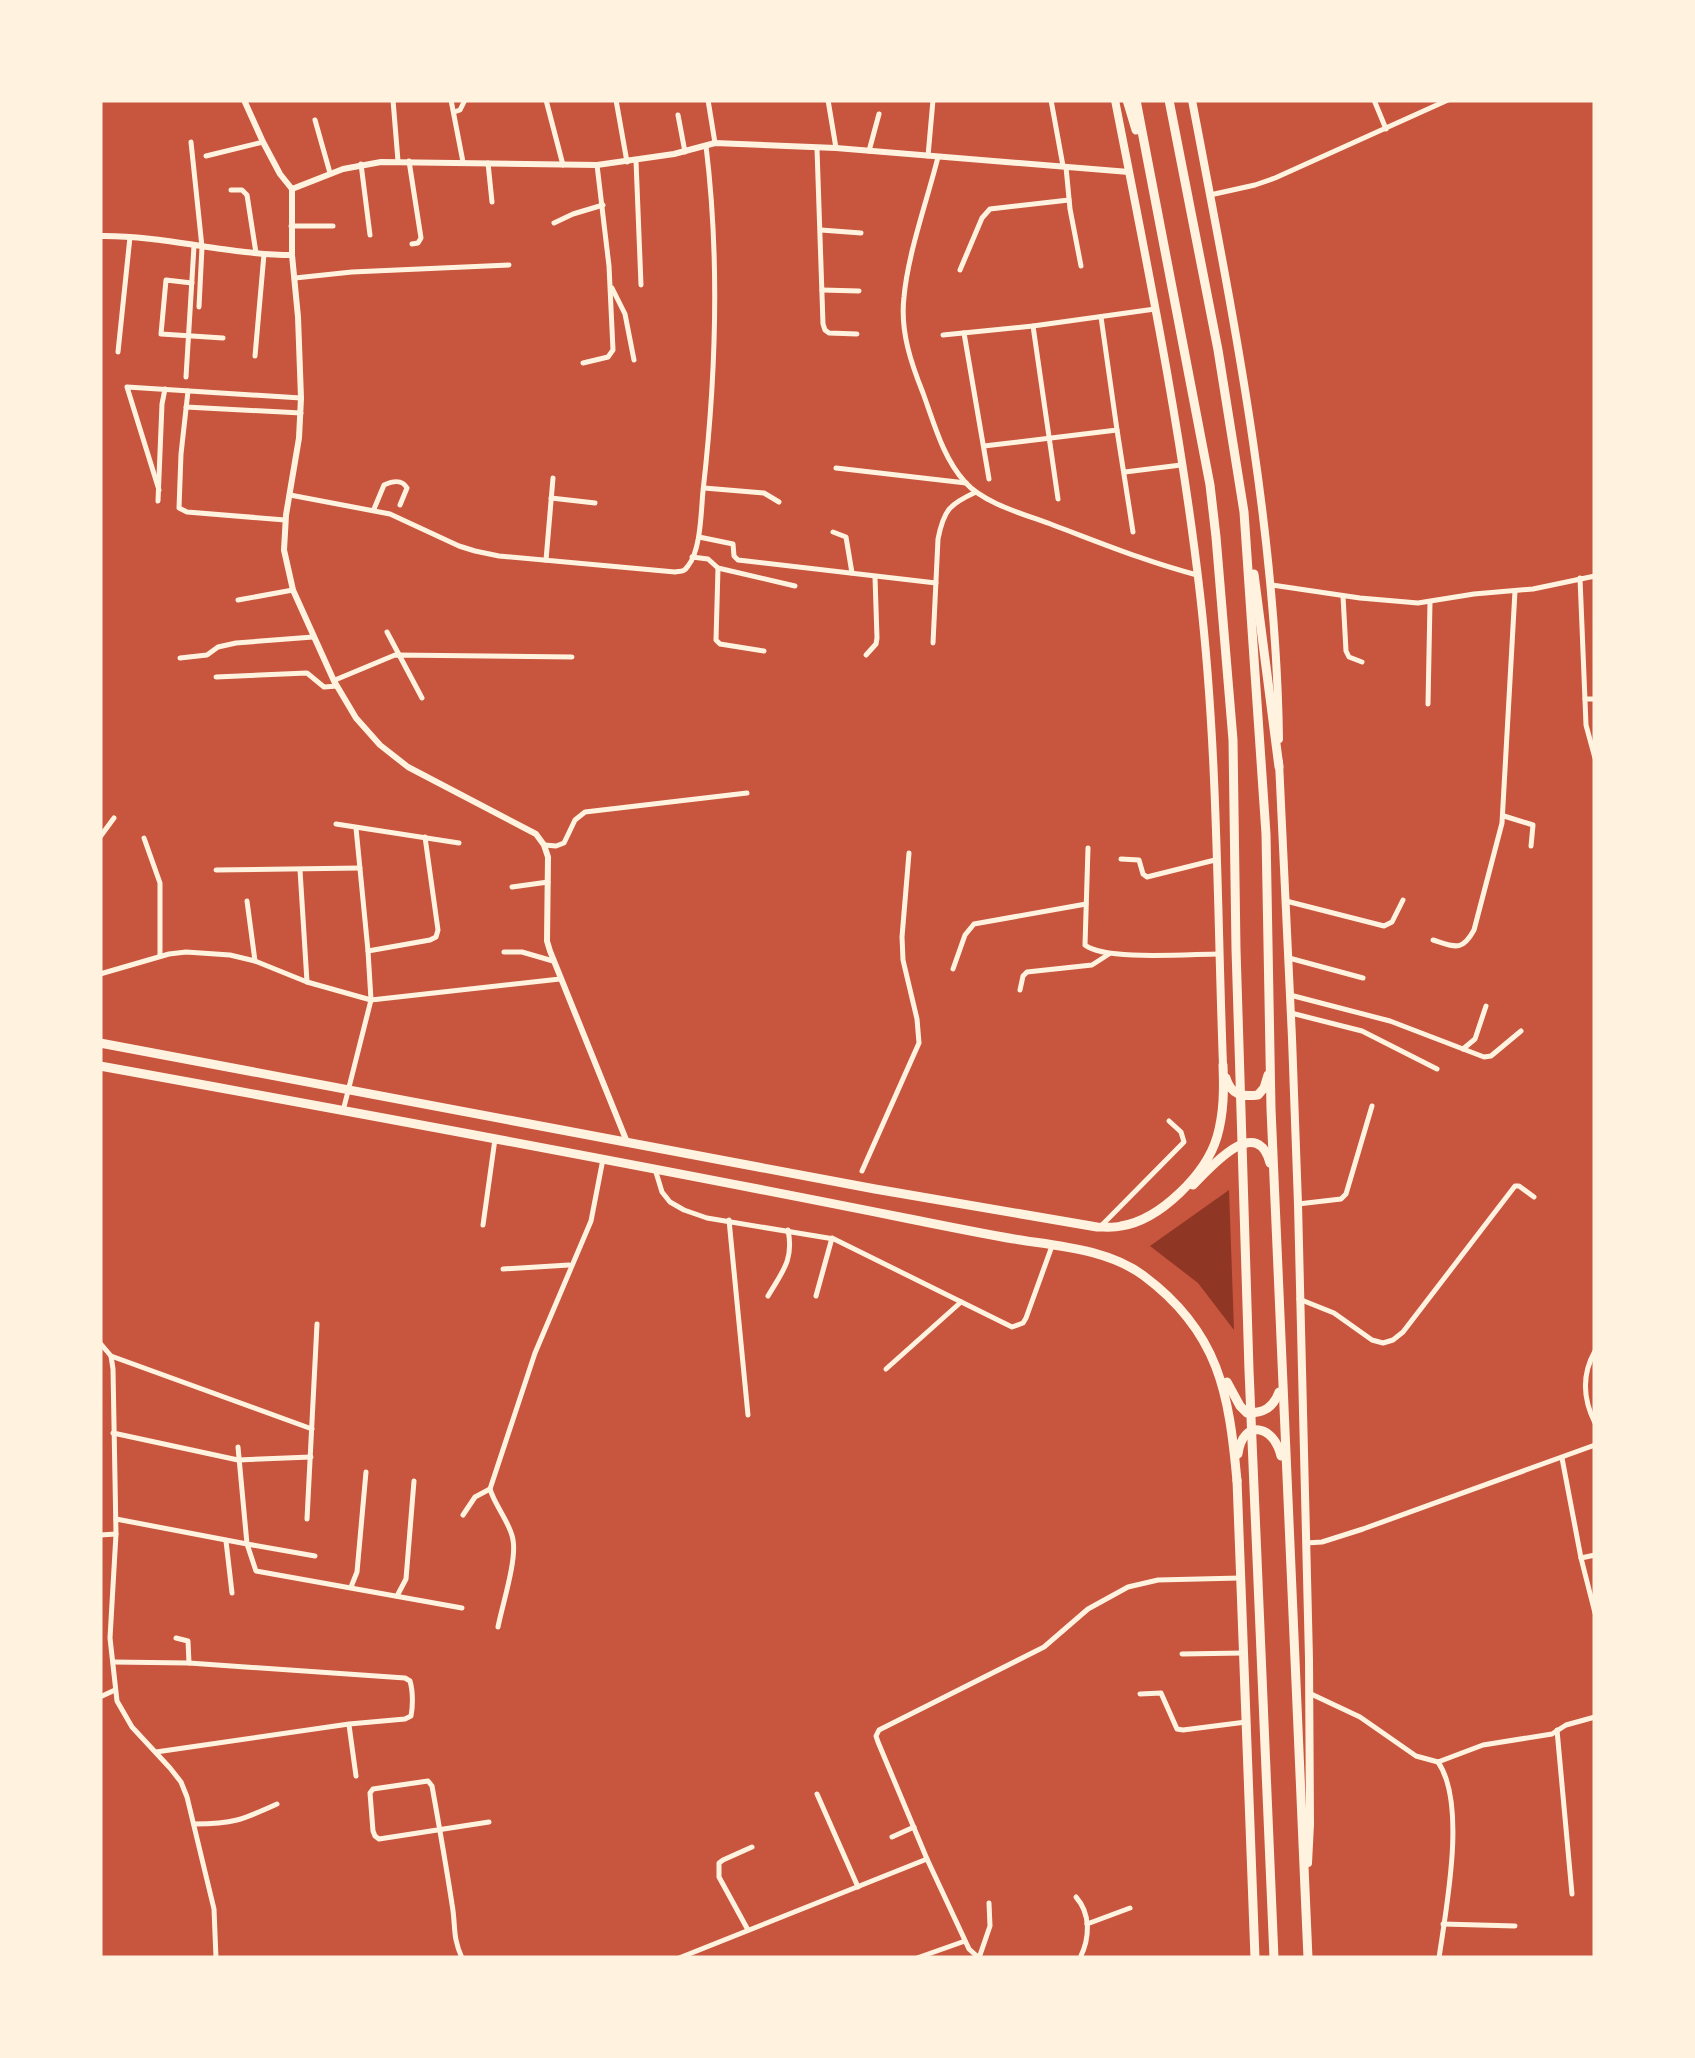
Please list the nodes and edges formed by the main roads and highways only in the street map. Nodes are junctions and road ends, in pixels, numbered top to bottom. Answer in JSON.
{"nodes":[{"id":1,"x":1115,"y":100,"type":"edge"},
{"id":2,"x":1128,"y":100,"type":"edge"},
{"id":3,"x":1136,"y":100,"type":"edge"},
{"id":4,"x":1172,"y":100,"type":"edge"},
{"id":5,"x":1192,"y":100,"type":"edge"},
{"id":6,"x":1152,"y":191,"type":"junction"},
{"id":7,"x":1244,"y":512,"type":"junction"},
{"id":8,"x":1279,"y":767,"type":"junction"},
{"id":9,"x":100,"y":1043,"type":"edge"},
{"id":10,"x":1223,"y":1065,"type":"junction"},
{"id":11,"x":100,"y":1066,"type":"edge"},
{"id":12,"x":1271,"y":1068,"type":"junction"},
{"id":13,"x":837,"y":1181,"type":"junction"},
{"id":14,"x":1171,"y":1201,"type":"junction"},
{"id":15,"x":1275,"y":1201,"type":"junction"},
{"id":16,"x":834,"y":1204,"type":"junction"},
{"id":17,"x":1216,"y":1365,"type":"junction"},
{"id":18,"x":1281,"y":1370,"type":"junction"},
{"id":19,"x":1237,"y":1484,"type":"junction"},
{"id":20,"x":1287,"y":1488,"type":"junction"},
{"id":21,"x":1306,"y":1879,"type":"junction"},
{"id":22,"x":1255,"y":1958,"type":"edge"},
{"id":23,"x":1274,"y":1958,"type":"edge"},
{"id":24,"x":1308,"y":1958,"type":"edge"}],
"edges":[{"from":1,"to":10,"type":"main road"},
{"from":2,"to":6,"type":"highway"},
{"from":3,"to":6,"type":"highway"},
{"from":4,"to":7,"type":"highway"},
{"from":5,"to":8,"type":"main road"},
{"from":6,"to":23,"type":"highway"},
{"from":7,"to":8,"type":"highway"},
{"from":7,"to":12,"type":"highway"},
{"from":8,"to":21,"type":"main road"},
{"from":9,"to":13,"type":"highway"},
{"from":10,"to":12,"type":"highway"},
{"from":10,"to":14,"type":"highway"},
{"from":11,"to":16,"type":"highway"},
{"from":12,"to":15,"type":"highway"},
{"from":13,"to":14,"type":"highway"},
{"from":13,"to":16,"type":"highway"},
{"from":14,"to":15,"type":"highway"},
{"from":15,"to":18,"type":"highway"},
{"from":16,"to":17,"type":"highway"},
{"from":17,"to":18,"type":"highway"},
{"from":17,"to":19,"type":"highway"},
{"from":18,"to":20,"type":"highway"},
{"from":19,"to":20,"type":"highway"},
{"from":19,"to":22,"type":"highway"},
{"from":20,"to":21,"type":"highway"},
{"from":21,"to":24,"type":"highway"}]}
